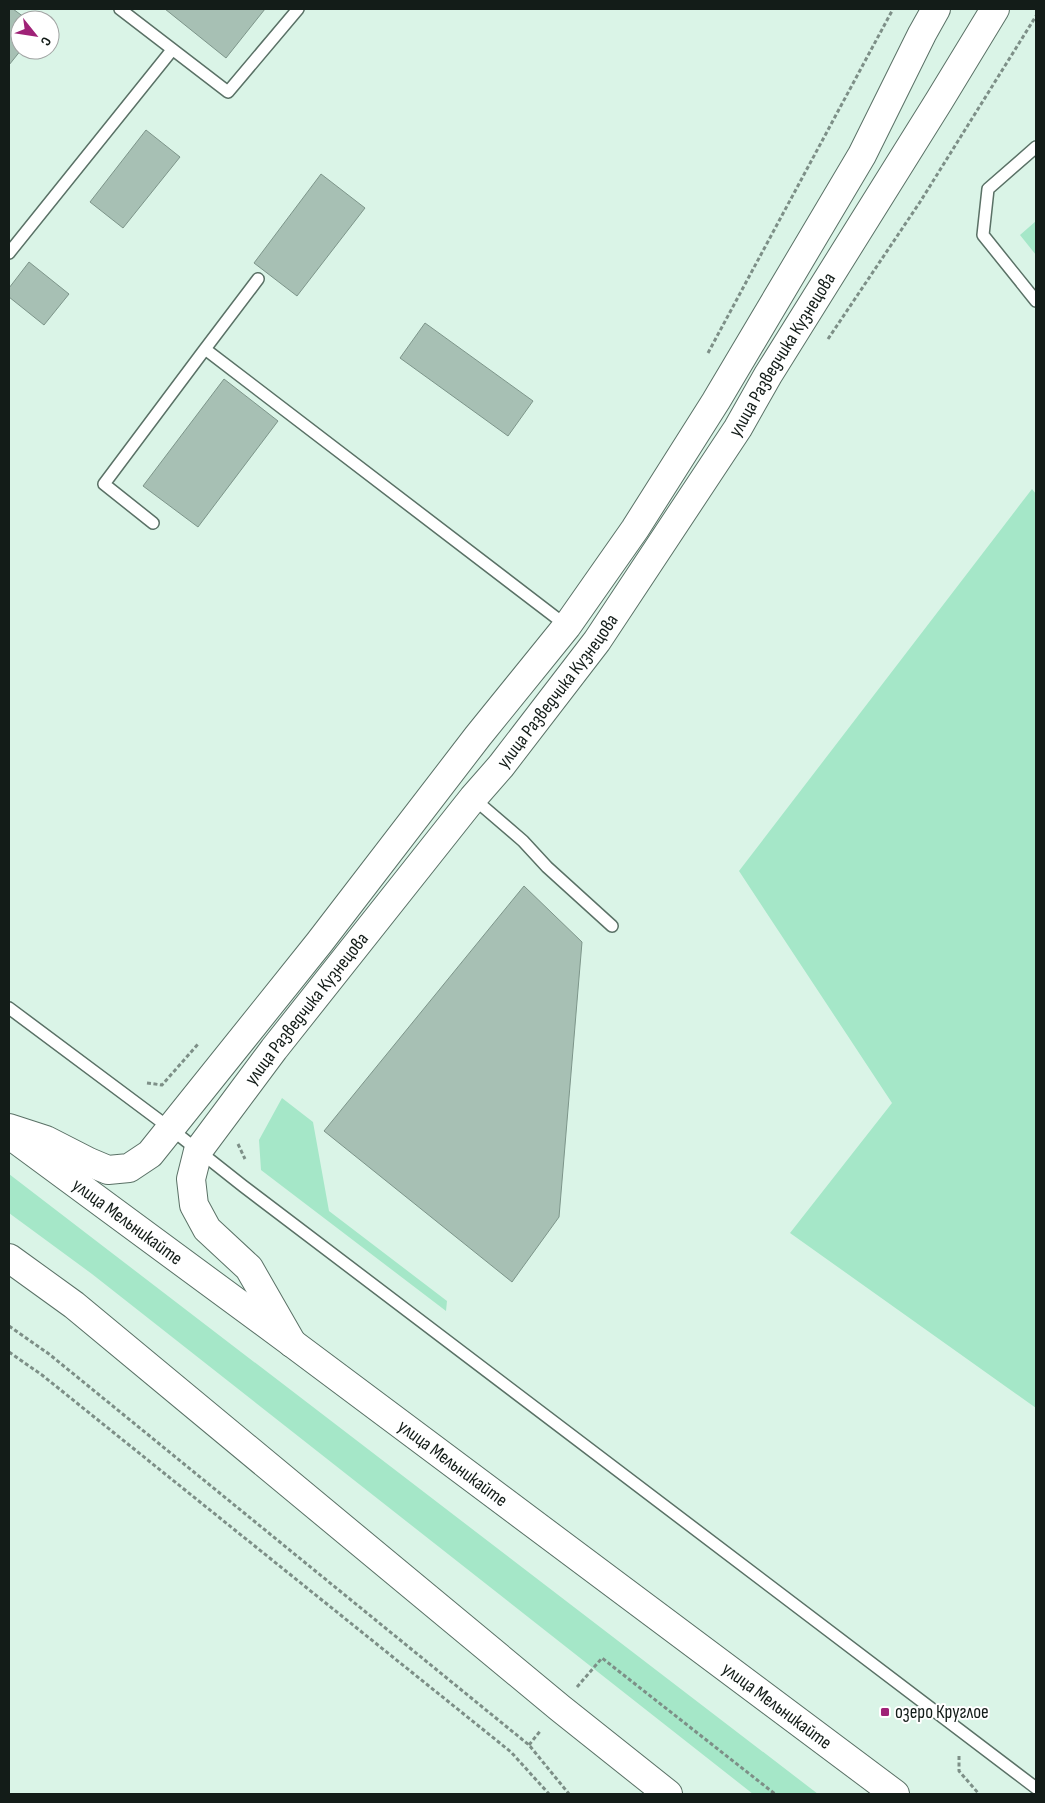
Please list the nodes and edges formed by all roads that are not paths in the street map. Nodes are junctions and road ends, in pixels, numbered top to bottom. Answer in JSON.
{"nodes":[{"id":1,"x":120,"y":9,"type":"edge"},
{"id":2,"x":298,"y":9,"type":"edge"},
{"id":3,"x":936,"y":9,"type":"edge"},
{"id":4,"x":994,"y":9,"type":"edge"},
{"id":5,"x":172,"y":50,"type":"junction"},
{"id":6,"x":1036,"y":147,"type":"edge"},
{"id":7,"x":9,"y":254,"type":"edge"},
{"id":8,"x":258,"y":279,"type":"dead end"},
{"id":9,"x":1036,"y":301,"type":"edge"},
{"id":10,"x":205,"y":349,"type":"junction"},
{"id":11,"x":154,"y":523,"type":"dead end"},
{"id":12,"x":567,"y":626,"type":"junction"},
{"id":13,"x":473,"y":798,"type":"junction"},
{"id":14,"x":612,"y":926,"type":"dead end"},
{"id":15,"x":9,"y":1008,"type":"edge"},
{"id":16,"x":9,"y":1128,"type":"edge"},
{"id":17,"x":171,"y":1129,"type":"junction"},
{"id":18,"x":9,"y":1134,"type":"edge"},
{"id":19,"x":198,"y":1151,"type":"junction"},
{"id":20,"x":9,"y":1258,"type":"edge"},
{"id":21,"x":292,"y":1343,"type":"junction"},
{"id":22,"x":1036,"y":1788,"type":"edge"},
{"id":23,"x":668,"y":1794,"type":"edge"},
{"id":24,"x":895,"y":1794,"type":"edge"}],
"edges":[{"from":1,"to":5,"type":"lane"},
{"from":2,"to":5,"type":"lane"},
{"from":3,"to":12,"type":"main road","name":"улица Разведчика Кузнецова"},
{"from":4,"to":13,"type":"main road","name":"улица Разведчика Кузнецова"},
{"from":5,"to":7,"type":"lane"},
{"from":6,"to":9,"type":"lane"},
{"from":8,"to":10,"type":"lane"},
{"from":10,"to":11,"type":"lane"},
{"from":10,"to":12,"type":"lane"},
{"from":12,"to":17,"type":"main road","name":"улица Разведчика Кузнецова"},
{"from":13,"to":14,"type":"lane"},
{"from":13,"to":19,"type":"main road","name":"улица Разведчика Кузнецова"},
{"from":15,"to":17,"type":"lane"},
{"from":16,"to":17,"type":"main road","name":"улица Разведчика Кузнецова"},
{"from":17,"to":19,"type":"lane"},
{"from":18,"to":21,"type":"main road","name":"улица Мельникайте"},
{"from":19,"to":21,"type":"main road","name":"улица Разведчика Кузнецова"},
{"from":19,"to":22,"type":"lane"},
{"from":20,"to":23,"type":"main road"},
{"from":21,"to":24,"type":"main road","name":"улица Мельникайте"}]}
